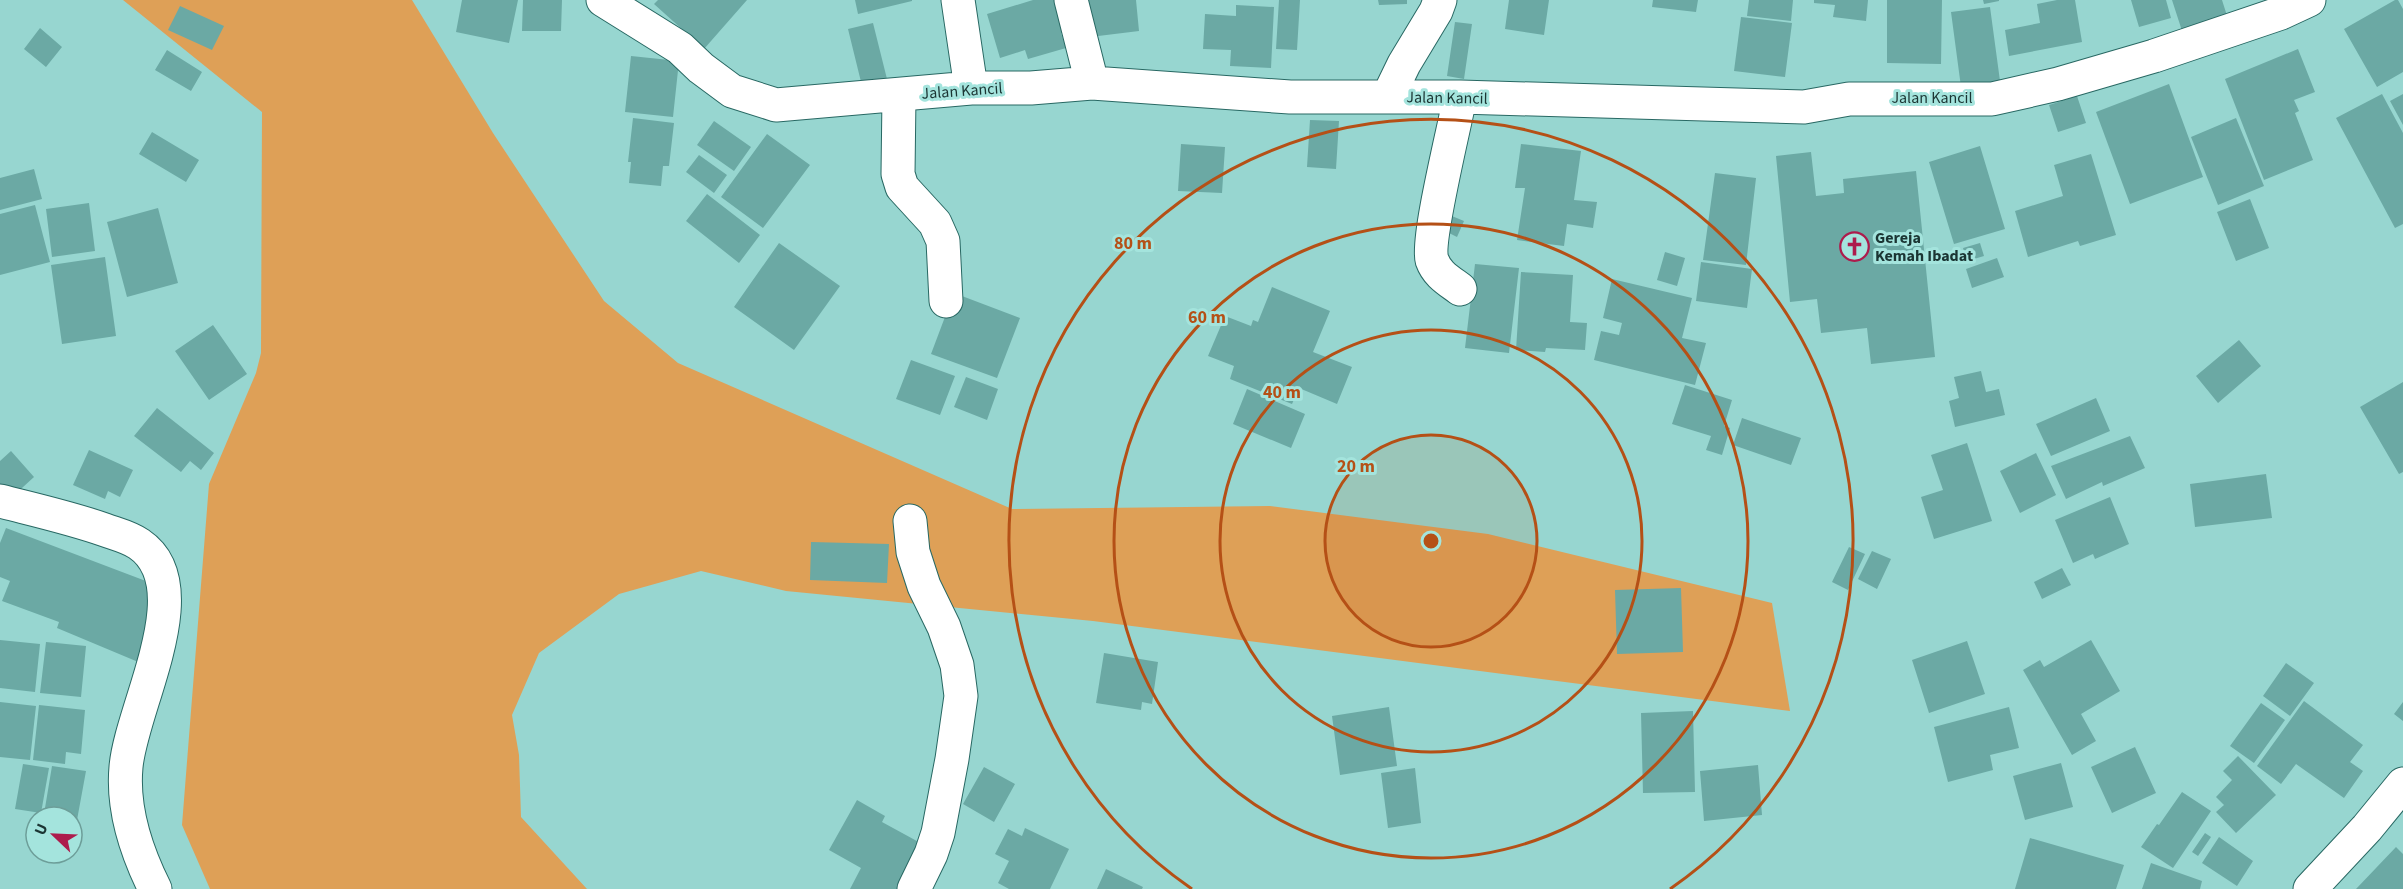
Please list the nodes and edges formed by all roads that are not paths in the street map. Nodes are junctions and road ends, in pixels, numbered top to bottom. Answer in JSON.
{"nodes":[{"id":1,"x":603,"y":0,"type":"edge"},
{"id":2,"x":958,"y":0,"type":"edge"},
{"id":3,"x":1071,"y":0,"type":"edge"},
{"id":4,"x":1440,"y":0,"type":"edge"},
{"id":5,"x":2308,"y":0,"type":"edge"},
{"id":6,"x":1092,"y":83,"type":"junction"},
{"id":7,"x":971,"y":88,"type":"junction"},
{"id":8,"x":899,"y":96,"type":"junction"},
{"id":9,"x":1388,"y":97,"type":"junction"},
{"id":10,"x":1460,"y":97,"type":"junction"},
{"id":11,"x":1460,"y":289,"type":"dead end"},
{"id":12,"x":946,"y":301,"type":"dead end"},
{"id":13,"x":0,"y":501,"type":"edge"},
{"id":14,"x":910,"y":521,"type":"dead end"},
{"id":15,"x":2403,"y":784,"type":"edge"},
{"id":16,"x":155,"y":889,"type":"edge"},
{"id":17,"x":914,"y":889,"type":"edge"},
{"id":18,"x":2310,"y":889,"type":"edge"}],
"edges":[{"from":1,"to":8,"type":"street","name":"Jalan Kancil"},
{"from":2,"to":7,"type":"street"},
{"from":3,"to":6,"type":"street"},
{"from":4,"to":9,"type":"street"},
{"from":5,"to":10,"type":"street","name":"Jalan Kancil"},
{"from":6,"to":7,"type":"street","name":"Jalan Kancil"},
{"from":6,"to":9,"type":"street","name":"Jalan Kancil"},
{"from":7,"to":8,"type":"street","name":"Jalan Kancil"},
{"from":8,"to":12,"type":"street"},
{"from":9,"to":10,"type":"street","name":"Jalan Kancil"},
{"from":10,"to":11,"type":"street"},
{"from":13,"to":16,"type":"street"},
{"from":14,"to":17,"type":"street"},
{"from":15,"to":18,"type":"street"}]}
